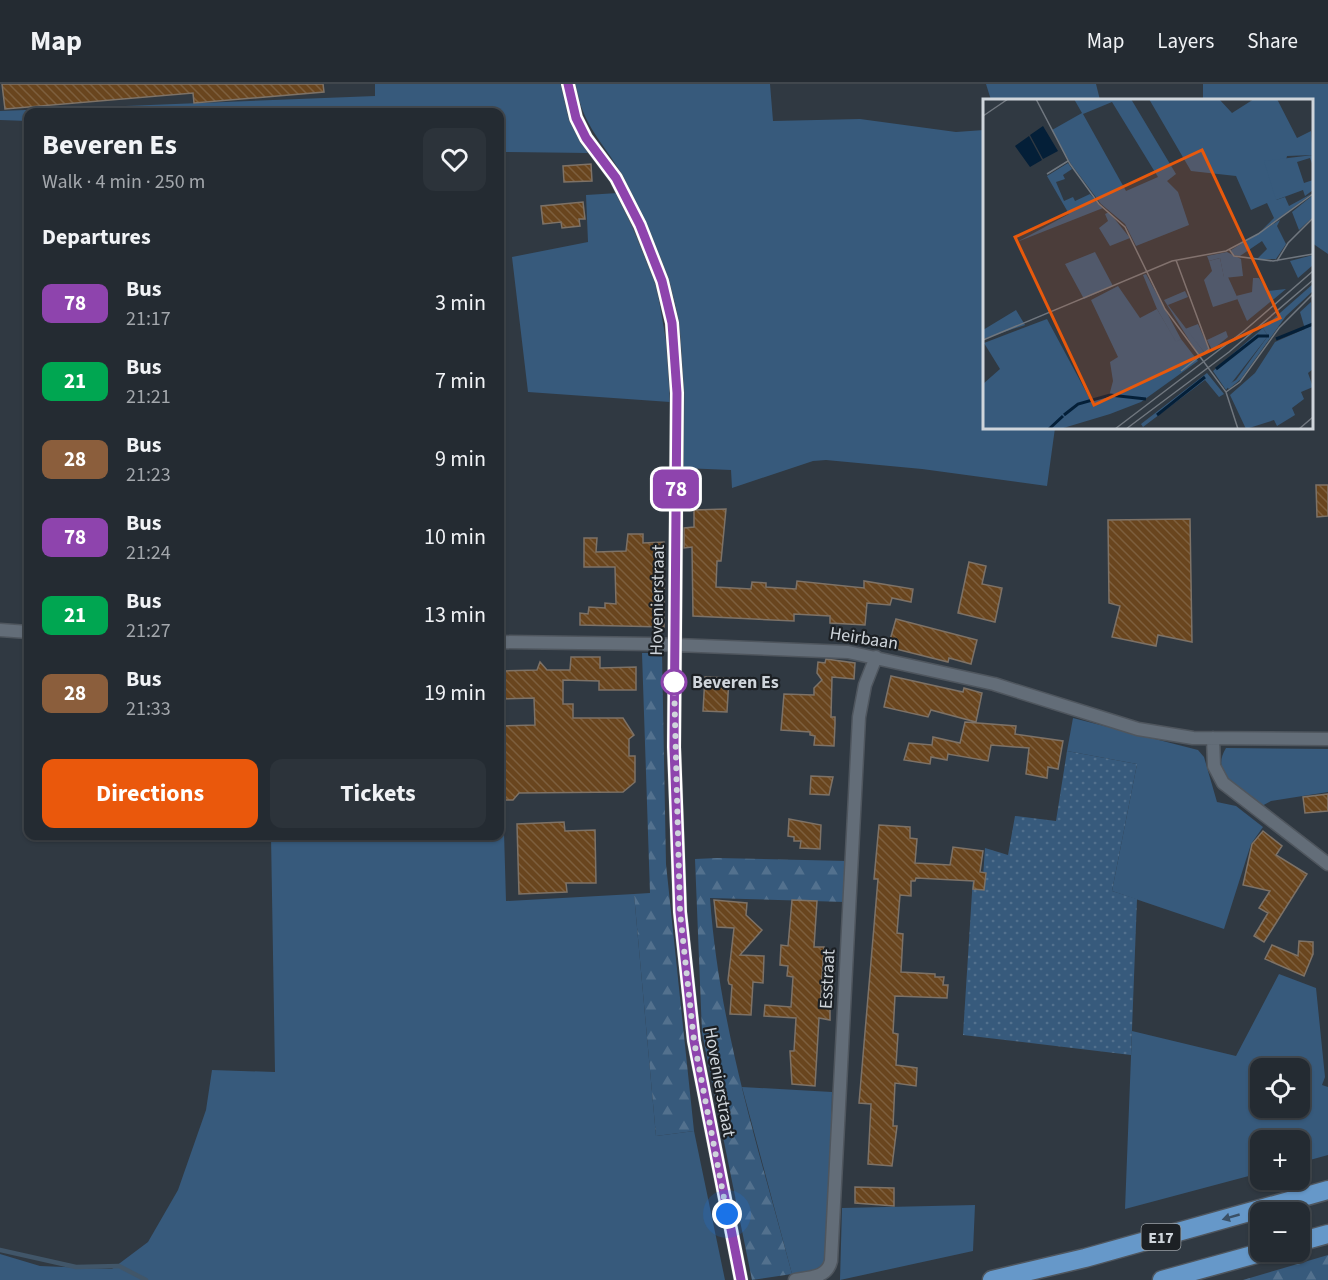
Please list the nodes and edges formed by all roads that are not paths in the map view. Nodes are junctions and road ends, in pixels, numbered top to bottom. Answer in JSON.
{"nodes":[{"id":1,"x":568,"y":84,"type":"edge"},
{"id":2,"x":0,"y":630,"type":"edge"},
{"id":3,"x":24,"y":632,"type":"edge"},
{"id":4,"x":504,"y":642,"type":"edge"},
{"id":5,"x":675,"y":645,"type":"junction"},
{"id":6,"x":876,"y":657,"type":"junction"},
{"id":7,"x":1213,"y":738,"type":"junction"},
{"id":8,"x":1328,"y":739,"type":"edge"},
{"id":9,"x":1328,"y":864,"type":"edge"},
{"id":10,"x":1328,"y":1190,"type":"edge"},
{"id":11,"x":1328,"y":1234,"type":"edge"},
{"id":12,"x":1310,"y":1239,"type":"edge"},
{"id":13,"x":1250,"y":1256,"type":"edge"},
{"id":14,"x":741,"y":1280,"type":"edge"},
{"id":15,"x":795,"y":1280,"type":"edge"},
{"id":16,"x":992,"y":1280,"type":"edge"},
{"id":17,"x":1162,"y":1280,"type":"edge"}],
"edges":[{"from":1,"to":5,"type":"street","name":"Hovenierstraat"},
{"from":2,"to":3,"type":"street"},
{"from":4,"to":5,"type":"street","name":"Heirbaan"},
{"from":5,"to":6,"type":"street","name":"Heirbaan"},
{"from":5,"to":14,"type":"street","name":"Hovenierstraat"},
{"from":6,"to":7,"type":"street","name":"Heirbaan"},
{"from":6,"to":15,"type":"street","name":"Esstraat"},
{"from":7,"to":8,"type":"street","name":"Heirbaan"},
{"from":7,"to":9,"type":"street"},
{"from":10,"to":16,"type":"highway","number":"E17","one_way":true},
{"from":11,"to":12,"type":"highway"},
{"from":13,"to":17,"type":"highway","number":"E17"}]}
